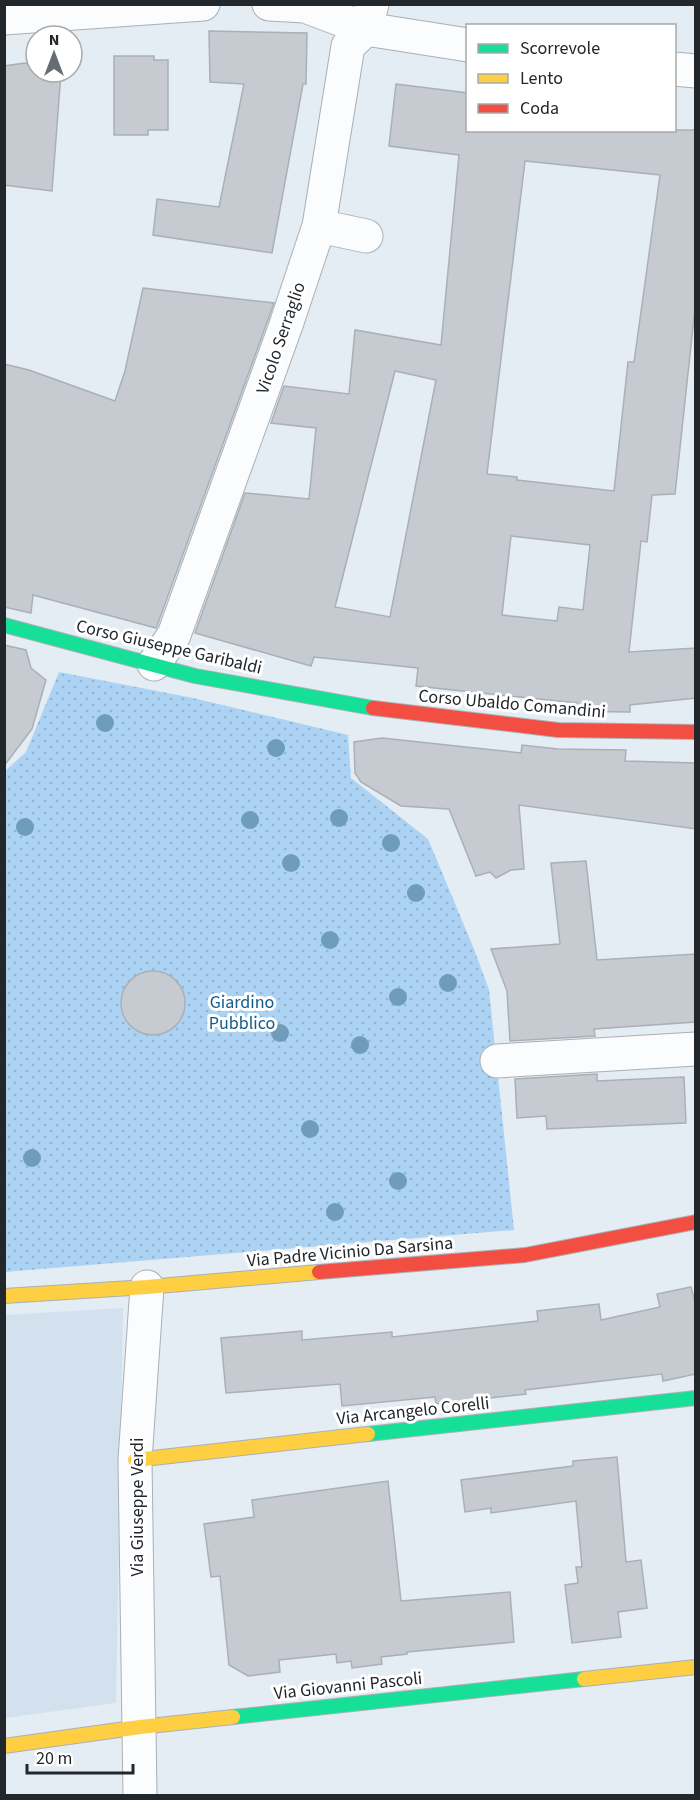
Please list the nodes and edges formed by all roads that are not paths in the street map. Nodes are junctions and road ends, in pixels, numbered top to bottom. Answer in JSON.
{"nodes":[{"id":1,"x":203,"y":4,"type":"edge"},
{"id":2,"x":270,"y":4,"type":"edge"},
{"id":3,"x":369,"y":17,"type":"edge"},
{"id":4,"x":4,"y":18,"type":"edge"},
{"id":5,"x":466,"y":44,"type":"edge"},
{"id":6,"x":676,"y":69,"type":"edge"},
{"id":7,"x":696,"y":71,"type":"edge"},
{"id":8,"x":319,"y":226,"type":"junction"},
{"id":9,"x":366,"y":236,"type":"dead end"},
{"id":10,"x":4,"y":625,"type":"edge"},
{"id":11,"x":154,"y":664,"type":"junction"},
{"id":12,"x":397,"y":712,"type":"joint"},
{"id":13,"x":696,"y":732,"type":"edge"},
{"id":14,"x":696,"y":1049,"type":"edge"},
{"id":15,"x":497,"y":1060,"type":"dead end"},
{"id":16,"x":696,"y":1222,"type":"edge"},
{"id":17,"x":147,"y":1287,"type":"junction"},
{"id":18,"x":4,"y":1296,"type":"edge"},
{"id":19,"x":696,"y":1398,"type":"edge"},
{"id":20,"x":135,"y":1460,"type":"junction"},
{"id":21,"x":696,"y":1666,"type":"edge"},
{"id":22,"x":140,"y":1727,"type":"junction"},
{"id":23,"x":4,"y":1746,"type":"edge"},
{"id":24,"x":140,"y":1796,"type":"edge"}],
"edges":[{"from":1,"to":4,"type":"street"},
{"from":2,"to":3,"type":"street"},
{"from":3,"to":5,"type":"street"},
{"from":3,"to":8,"type":"street","name":"Vicolo Serraglio"},
{"from":6,"to":7,"type":"street"},
{"from":8,"to":9,"type":"street"},
{"from":8,"to":11,"type":"street","name":"Vicolo Serraglio"},
{"from":10,"to":11,"type":"street","name":"Corso Giuseppe Garibaldi"},
{"from":11,"to":12,"type":"street","name":"Corso Giuseppe Garibaldi"},
{"from":12,"to":13,"type":"street","name":"Corso Ubaldo Comandini"},
{"from":14,"to":15,"type":"street"},
{"from":16,"to":17,"type":"street","name":"Via Padre Vicinio Da Sarsina"},
{"from":17,"to":18,"type":"street","name":"Via Padre Vicinio Da Sarsina"},
{"from":17,"to":20,"type":"street","name":"Via Giuseppe Verdi"},
{"from":19,"to":20,"type":"street","name":"Via Arcangelo Corelli"},
{"from":20,"to":22,"type":"street","name":"Via Giuseppe Verdi"},
{"from":21,"to":22,"type":"street","name":"Via Giovanni Pascoli"},
{"from":22,"to":23,"type":"street","name":"Via Giovanni Pascoli"},
{"from":22,"to":24,"type":"street","name":"Via Giuseppe Verdi"}]}
